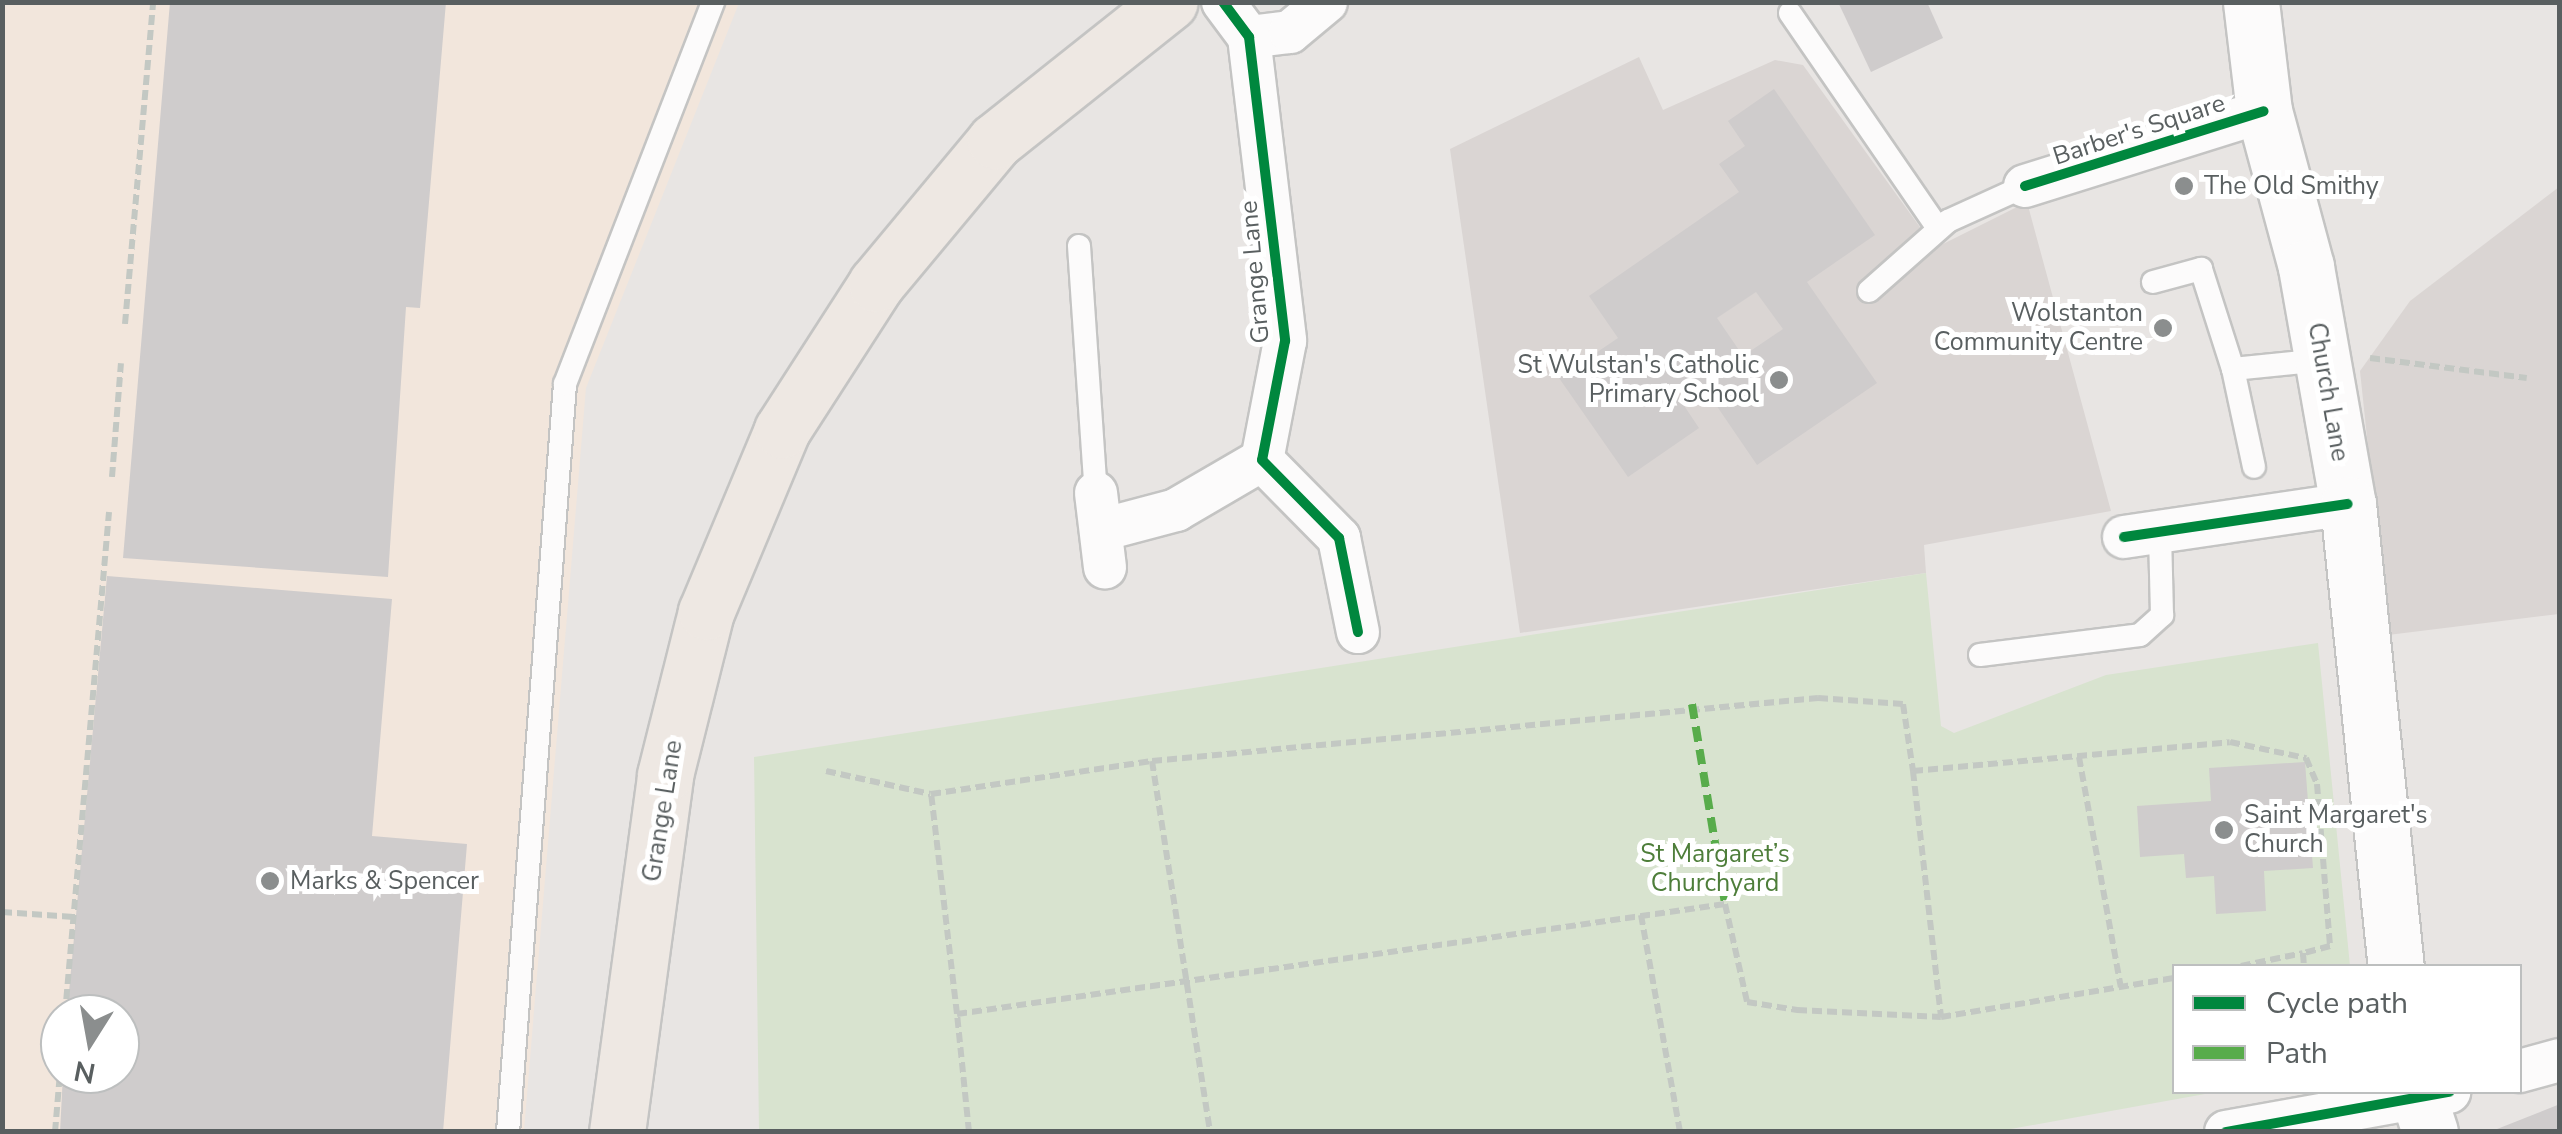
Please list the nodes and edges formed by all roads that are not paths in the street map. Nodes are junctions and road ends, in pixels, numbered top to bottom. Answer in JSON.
{"nodes":[{"id":1,"x":713,"y":2,"type":"edge"},
{"id":2,"x":1170,"y":2,"type":"edge"},
{"id":3,"x":1224,"y":2,"type":"edge"},
{"id":4,"x":1326,"y":2,"type":"edge"},
{"id":5,"x":2251,"y":2,"type":"edge"},
{"id":6,"x":1790,"y":13,"type":"dead end"},
{"id":7,"x":1249,"y":37,"type":"junction"},
{"id":8,"x":2264,"y":111,"type":"junction"},
{"id":9,"x":2026,"y":186,"type":"joint"},
{"id":10,"x":1938,"y":228,"type":"junction"},
{"id":11,"x":1080,"y":246,"type":"dead end"},
{"id":12,"x":2152,"y":282,"type":"dead end"},
{"id":13,"x":1869,"y":291,"type":"dead end"},
{"id":14,"x":2322,"y":355,"type":"junction"},
{"id":15,"x":2233,"y":369,"type":"junction"},
{"id":16,"x":1262,"y":460,"type":"junction"},
{"id":17,"x":2254,"y":468,"type":"dead end"},
{"id":18,"x":2348,"y":504,"type":"junction"},
{"id":19,"x":1101,"y":530,"type":"joint"},
{"id":20,"x":2142,"y":536,"type":"joint"},
{"id":21,"x":1358,"y":632,"type":"dead end"},
{"id":22,"x":1980,"y":655,"type":"dead end"},
{"id":23,"x":2396,"y":964,"type":"edge"},
{"id":24,"x":2560,"y":1060,"type":"edge"},
{"id":25,"x":2522,"y":1070,"type":"edge"},
{"id":26,"x":2429,"y":1104,"type":"edge"},
{"id":27,"x":508,"y":1132,"type":"edge"},
{"id":28,"x":617,"y":1132,"type":"edge"},
{"id":29,"x":2226,"y":1132,"type":"edge"}],
"edges":[{"from":1,"to":27,"type":"lane"},
{"from":2,"to":28,"type":"highway","name":"Grange Lane"},
{"from":3,"to":7,"type":"street","name":"Grange Lane"},
{"from":4,"to":7,"type":"street"},
{"from":5,"to":8,"type":"main road","name":"Church Lane"},
{"from":6,"to":10,"type":"lane"},
{"from":7,"to":16,"type":"street","name":"Grange Lane"},
{"from":8,"to":9,"type":"street","name":"Barber's Square"},
{"from":8,"to":14,"type":"main road","name":"Church Lane"},
{"from":9,"to":10,"type":"lane"},
{"from":10,"to":13,"type":"lane"},
{"from":11,"to":19,"type":"lane"},
{"from":12,"to":15,"type":"lane"},
{"from":14,"to":15,"type":"lane"},
{"from":14,"to":18,"type":"main road","name":"Church Lane"},
{"from":15,"to":17,"type":"lane"},
{"from":16,"to":19,"type":"street"},
{"from":16,"to":21,"type":"street"},
{"from":18,"to":20,"type":"street"},
{"from":18,"to":23,"type":"main road","name":"Church Lane"},
{"from":20,"to":22,"type":"lane"},
{"from":24,"to":25,"type":"street"},
{"from":26,"to":29,"type":"street"}]}
